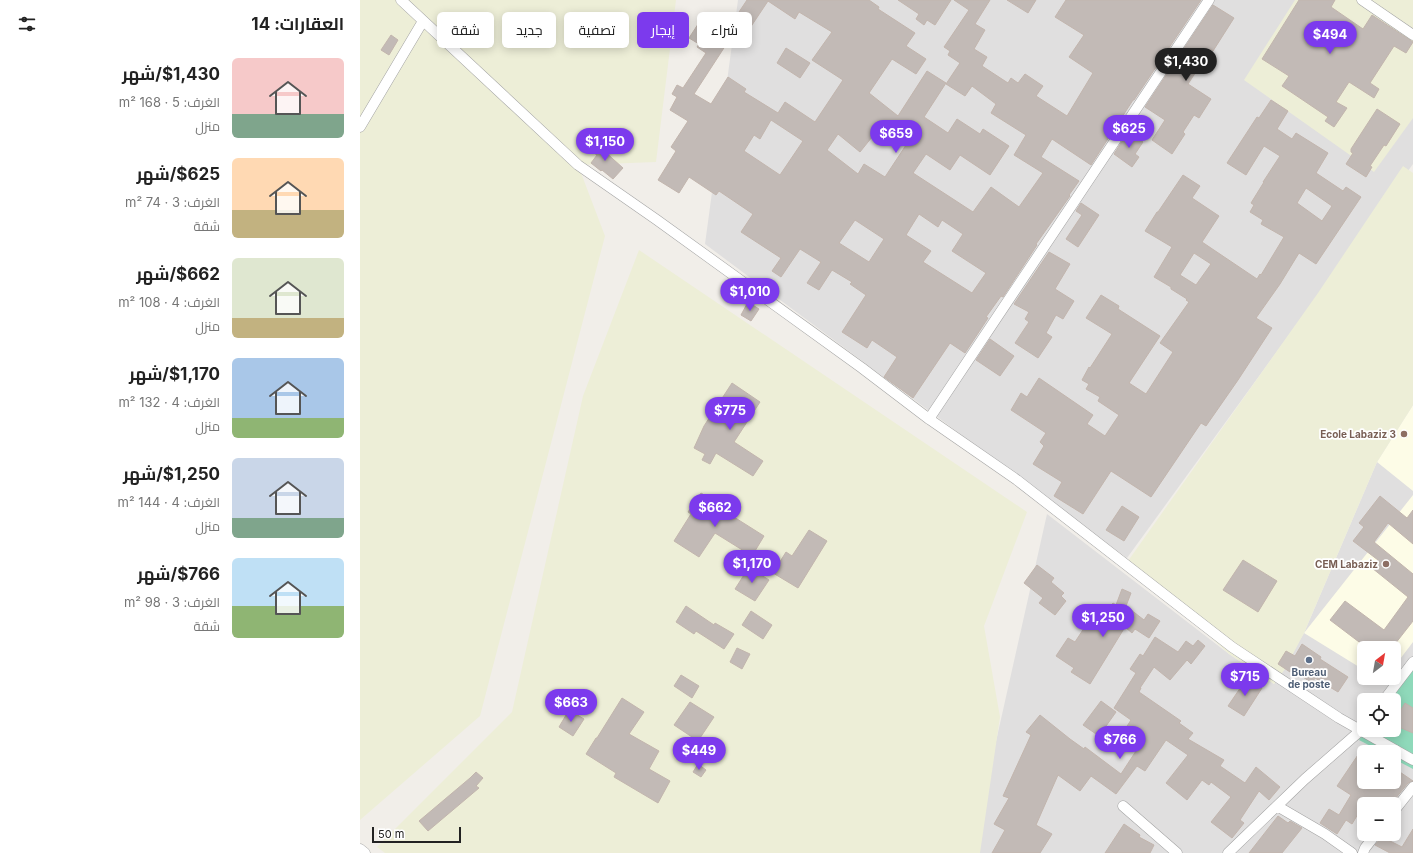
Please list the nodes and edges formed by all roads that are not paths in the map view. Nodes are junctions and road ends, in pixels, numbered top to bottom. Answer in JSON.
{"nodes":[{"id":1,"x":401,"y":0,"type":"edge"},
{"id":2,"x":1209,"y":0,"type":"edge"},
{"id":3,"x":1362,"y":0,"type":"edge"},
{"id":4,"x":423,"y":21,"type":"junction"},
{"id":5,"x":1413,"y":35,"type":"edge"},
{"id":6,"x":360,"y":127,"type":"edge"},
{"id":7,"x":929,"y":419,"type":"junction"},
{"id":8,"x":1413,"y":662,"type":"edge"},
{"id":9,"x":1389,"y":693,"type":"edge"},
{"id":10,"x":1357,"y":726,"type":"edge"},
{"id":11,"x":1357,"y":732,"type":"edge"},
{"id":12,"x":1376,"y":737,"type":"edge"},
{"id":13,"x":1413,"y":760,"type":"edge"},
{"id":14,"x":1413,"y":787,"type":"edge"},
{"id":15,"x":1401,"y":802,"type":"edge"},
{"id":16,"x":1123,"y":806,"type":"dead end"},
{"id":17,"x":1278,"y":806,"type":"junction"},
{"id":18,"x":1370,"y":841,"type":"edge"},
{"id":19,"x":360,"y":849,"type":"edge"},
{"id":20,"x":365,"y":853,"type":"edge"},
{"id":21,"x":1177,"y":853,"type":"edge"},
{"id":22,"x":1228,"y":853,"type":"edge"},
{"id":23,"x":1352,"y":853,"type":"edge"},
{"id":24,"x":1363,"y":853,"type":"edge"}],
"edges":[{"from":1,"to":4,"type":"street"},
{"from":2,"to":7,"type":"street"},
{"from":3,"to":5,"type":"street"},
{"from":4,"to":6,"type":"street"},
{"from":4,"to":7,"type":"street"},
{"from":7,"to":10,"type":"street"},
{"from":8,"to":9,"type":"street"},
{"from":11,"to":17,"type":"street"},
{"from":12,"to":13,"type":"street"},
{"from":14,"to":15,"type":"street"},
{"from":16,"to":21,"type":"street"},
{"from":17,"to":22,"type":"street"},
{"from":17,"to":23,"type":"street"},
{"from":18,"to":24,"type":"street"},
{"from":19,"to":20,"type":"street"}]}
